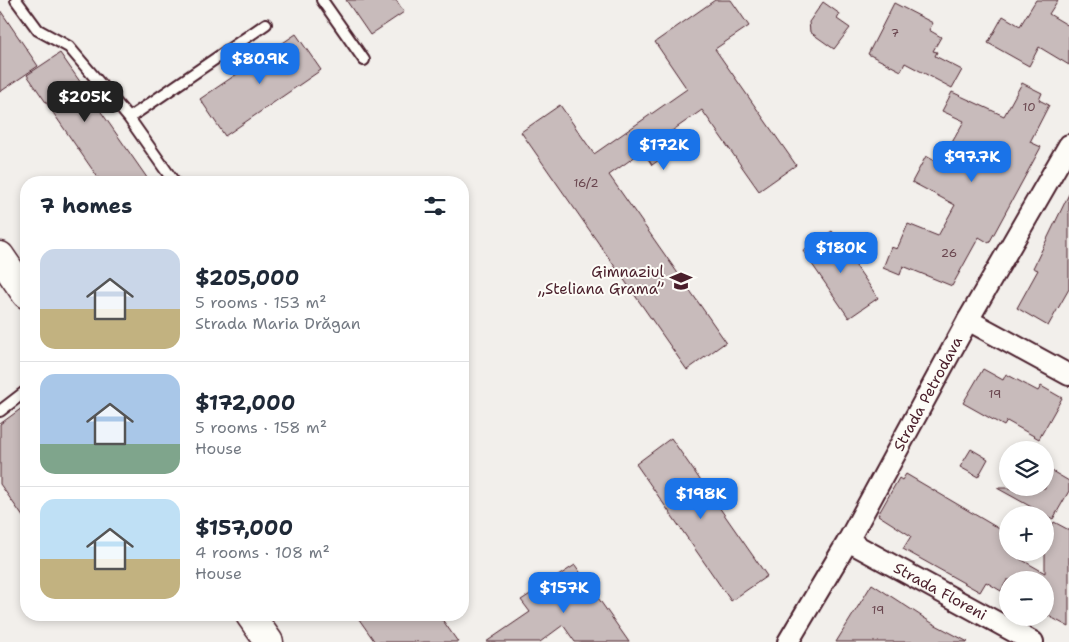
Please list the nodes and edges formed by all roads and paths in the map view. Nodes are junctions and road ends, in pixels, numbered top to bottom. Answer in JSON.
{"nodes":[{"id":1,"x":16,"y":0,"type":"edge"},
{"id":2,"x":322,"y":0,"type":"edge"},
{"id":3,"x":266,"y":24,"type":"dead end"},
{"id":4,"x":364,"y":60,"type":"dead end"},
{"id":5,"x":129,"y":118,"type":"junction"},
{"id":6,"x":1069,"y":145,"type":"edge"},
{"id":7,"x":170,"y":176,"type":"edge"},
{"id":8,"x":0,"y":256,"type":"edge"},
{"id":9,"x":20,"y":285,"type":"edge"},
{"id":10,"x":968,"y":320,"type":"junction"},
{"id":11,"x":1069,"y":375,"type":"edge"},
{"id":12,"x":20,"y":396,"type":"edge"},
{"id":13,"x":0,"y":411,"type":"edge"},
{"id":14,"x":848,"y":541,"type":"junction"},
{"id":15,"x":788,"y":642,"type":"edge"},
{"id":16,"x":1033,"y":642,"type":"edge"}],
"edges":[{"from":1,"to":5,"type":"lane"},
{"from":2,"to":4,"type":"lane"},
{"from":3,"to":5,"type":"lane"},
{"from":5,"to":7,"type":"lane"},
{"from":6,"to":10,"type":"street","name":"Strada Petrodava"},
{"from":8,"to":9,"type":"main road"},
{"from":10,"to":11,"type":"street"},
{"from":10,"to":14,"type":"street","name":"Strada Petrodava"},
{"from":12,"to":13,"type":"lane"},
{"from":14,"to":15,"type":"street","name":"Strada Petrodava"},
{"from":14,"to":16,"type":"street","name":"Strada Floreni"}]}
